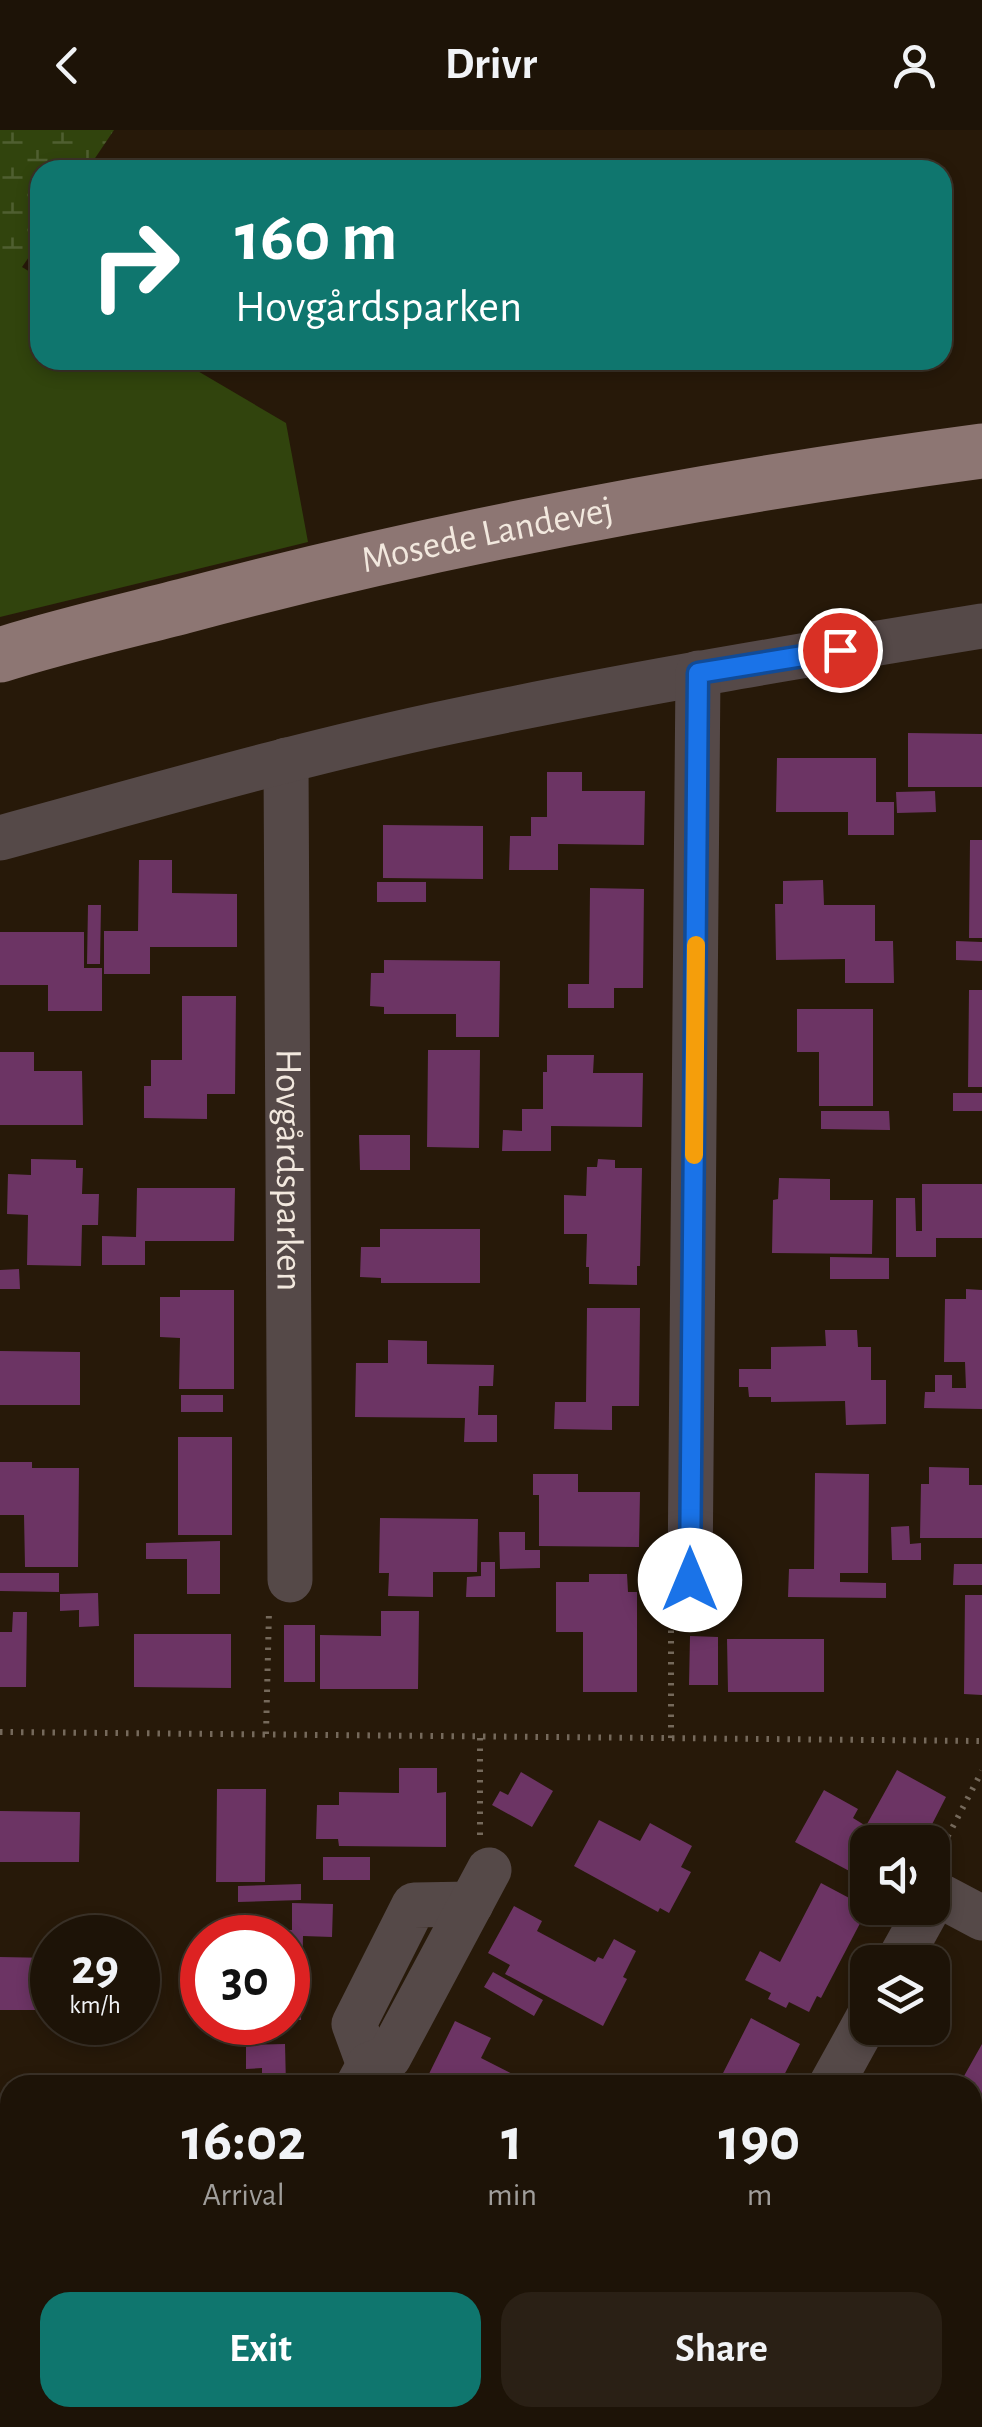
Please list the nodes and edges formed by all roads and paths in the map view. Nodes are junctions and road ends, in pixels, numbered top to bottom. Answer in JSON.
{"nodes":[{"id":1,"x":982,"y":452,"type":"edge"},
{"id":2,"x":982,"y":626,"type":"edge"},
{"id":3,"x":0,"y":655,"type":"edge"},
{"id":4,"x":698,"y":673,"type":"junction"},
{"id":5,"x":286,"y":760,"type":"junction"},
{"id":6,"x":0,"y":838,"type":"edge"},
{"id":7,"x":290,"y":1580,"type":"joint"},
{"id":8,"x":690,"y":1580,"type":"joint"},
{"id":9,"x":0,"y":1732,"type":"edge"},
{"id":10,"x":266,"y":1734,"type":"junction"},
{"id":11,"x":480,"y":1736,"type":"junction"},
{"id":12,"x":671,"y":1738,"type":"junction"},
{"id":13,"x":982,"y":1741,"type":"edge"},
{"id":14,"x":982,"y":1771,"type":"edge"},
{"id":15,"x":950,"y":1831,"type":"edge"},
{"id":16,"x":480,"y":1887,"type":"joint"},
{"id":17,"x":950,"y":1901,"type":"edge"},
{"id":18,"x":982,"y":1918,"type":"edge"},
{"id":19,"x":853,"y":2045,"type":"edge"},
{"id":20,"x":363,"y":2075,"type":"edge"},
{"id":21,"x":837,"y":2075,"type":"edge"}],
"edges":[{"from":1,"to":3,"type":"main road","name":"Mosede Landevej"},
{"from":2,"to":4,"type":"street"},
{"from":4,"to":5,"type":"street"},
{"from":4,"to":8,"type":"street"},
{"from":5,"to":6,"type":"street"},
{"from":5,"to":7,"type":"street","name":"Hovgårdsparken"},
{"from":7,"to":10,"type":"path"},
{"from":8,"to":12,"type":"path"},
{"from":9,"to":10,"type":"path"},
{"from":10,"to":11,"type":"path"},
{"from":11,"to":12,"type":"path"},
{"from":11,"to":16,"type":"path"},
{"from":12,"to":13,"type":"path"},
{"from":14,"to":15,"type":"path"},
{"from":16,"to":20,"type":"street"},
{"from":17,"to":18,"type":"street"},
{"from":19,"to":21,"type":"street"}]}
